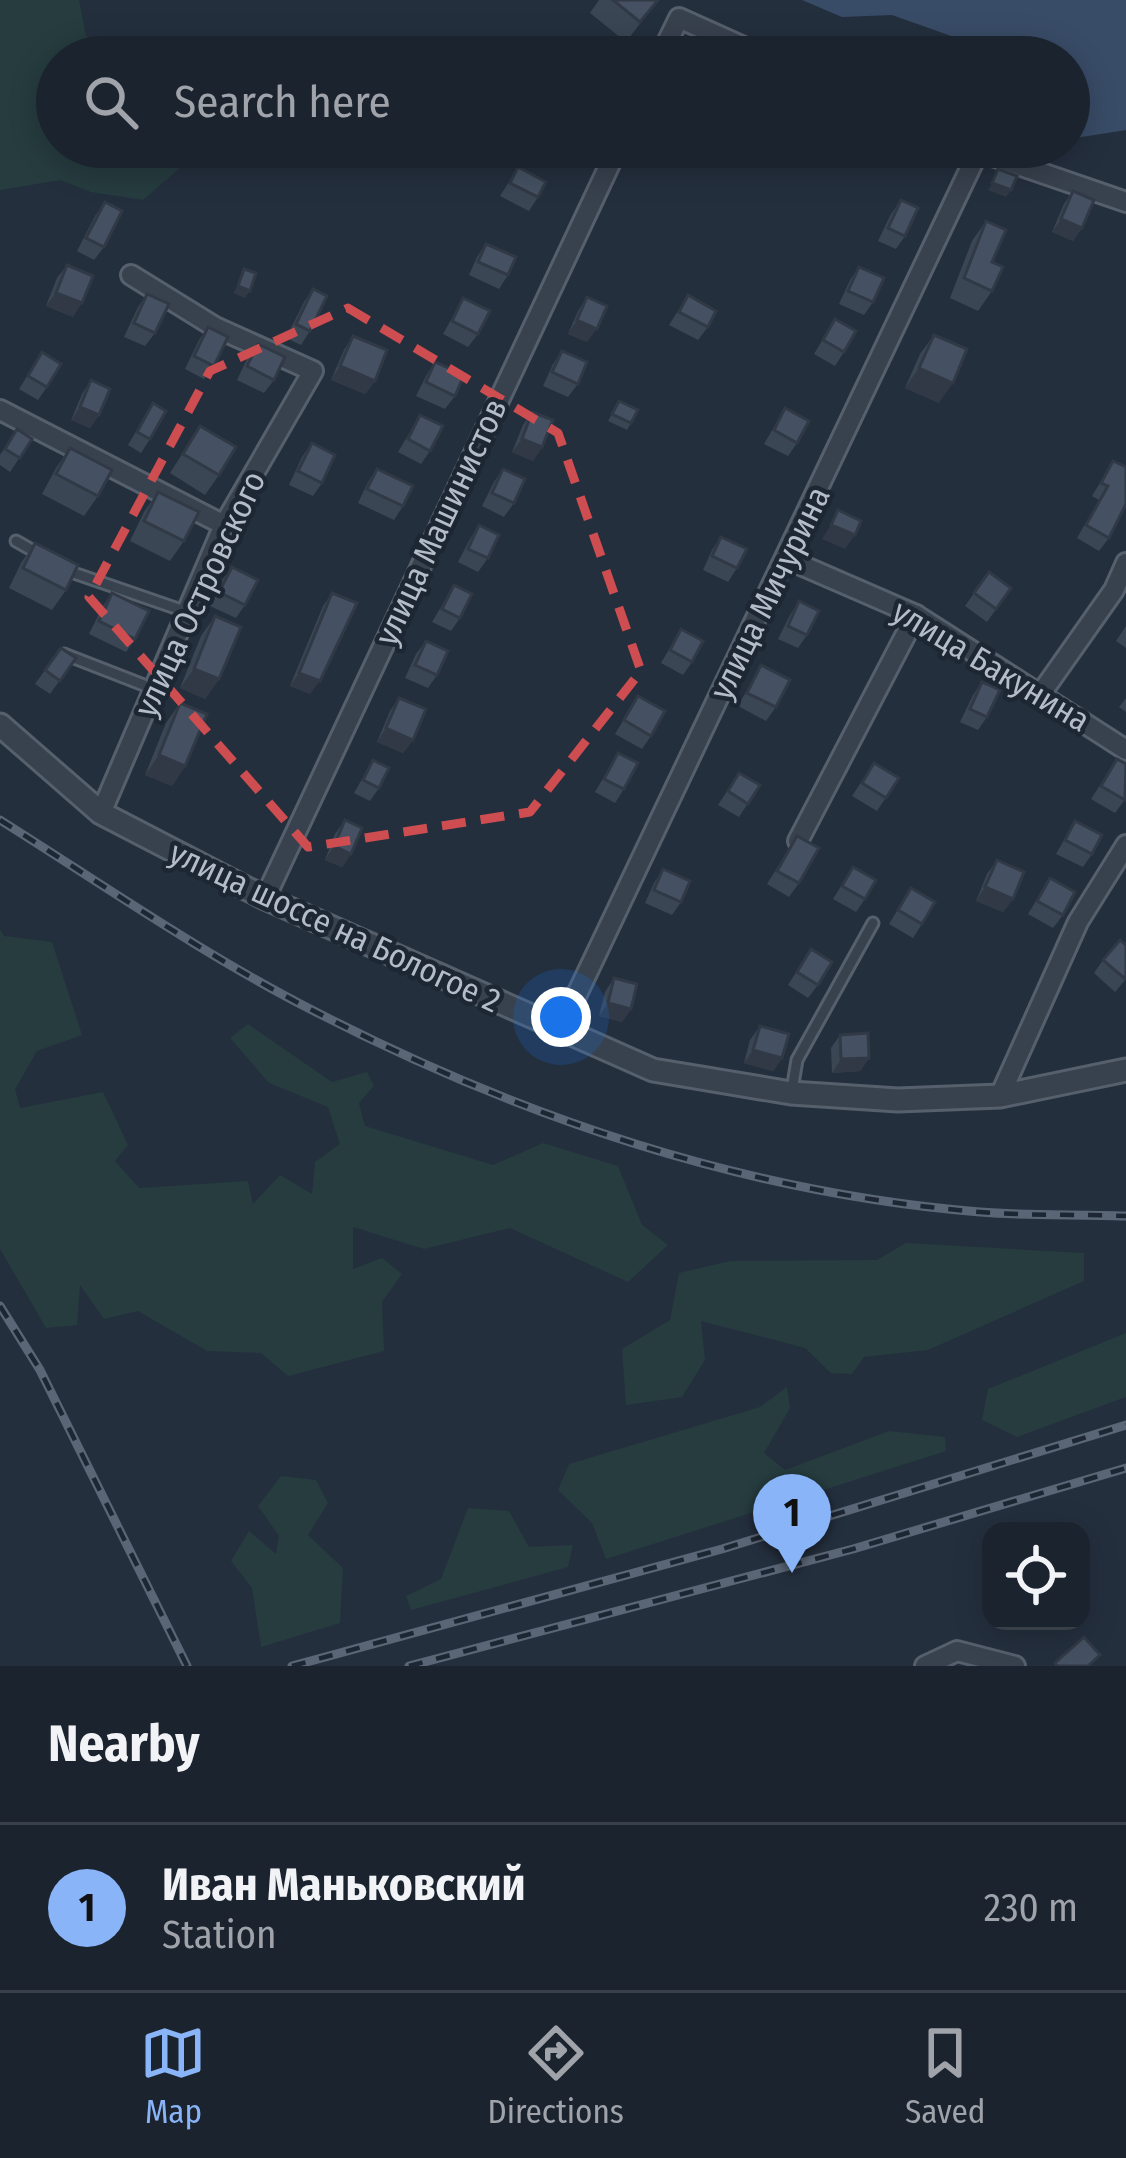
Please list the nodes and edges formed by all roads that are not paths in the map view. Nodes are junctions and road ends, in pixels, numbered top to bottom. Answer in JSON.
{"nodes":[{"id":1,"x":670,"y":36,"type":"edge"},
{"id":2,"x":719,"y":36,"type":"edge"},
{"id":3,"x":608,"y":168,"type":"edge"},
{"id":4,"x":965,"y":168,"type":"edge"},
{"id":5,"x":1026,"y":168,"type":"edge"},
{"id":6,"x":1126,"y":202,"type":"edge"},
{"id":7,"x":131,"y":275,"type":"dead end"},
{"id":8,"x":0,"y":410,"type":"edge"},
{"id":9,"x":224,"y":525,"type":"junction"},
{"id":10,"x":16,"y":541,"type":"dead end"},
{"id":11,"x":787,"y":559,"type":"junction"},
{"id":12,"x":1126,"y":563,"type":"edge"},
{"id":13,"x":1120,"y":594,"type":"edge"},
{"id":14,"x":187,"y":612,"type":"junction"},
{"id":15,"x":916,"y":615,"type":"junction"},
{"id":16,"x":59,"y":651,"type":"edge"},
{"id":17,"x":154,"y":689,"type":"junction"},
{"id":18,"x":1042,"y":692,"type":"junction"},
{"id":19,"x":0,"y":725,"type":"edge"},
{"id":20,"x":1126,"y":750,"type":"edge"},
{"id":21,"x":100,"y":813,"type":"junction"},
{"id":22,"x":798,"y":841,"type":"edge"},
{"id":23,"x":1126,"y":844,"type":"edge"},
{"id":24,"x":265,"y":898,"type":"junction"},
{"id":25,"x":873,"y":923,"type":"dead end"},
{"id":26,"x":559,"y":1032,"type":"junction"},
{"id":27,"x":1126,"y":1070,"type":"edge"},
{"id":28,"x":791,"y":1094,"type":"junction"},
{"id":29,"x":1000,"y":1096,"type":"junction"},
{"id":30,"x":925,"y":1666,"type":"edge"},
{"id":31,"x":1015,"y":1666,"type":"edge"}],
"edges":[{"from":1,"to":2,"type":"street"},
{"from":3,"to":24,"type":"street","name":"улица Машинистов"},
{"from":4,"to":11,"type":"street","name":"улица Мичурина"},
{"from":5,"to":6,"type":"street"},
{"from":7,"to":9,"type":"street","name":"улица Островского"},
{"from":8,"to":9,"type":"street"},
{"from":9,"to":14,"type":"street","name":"улица Островского"},
{"from":10,"to":14,"type":"lane"},
{"from":11,"to":15,"type":"street","name":"улица Бакунина"},
{"from":11,"to":26,"type":"street","name":"улица Мичурина"},
{"from":12,"to":13,"type":"street"},
{"from":13,"to":18,"type":"street"},
{"from":14,"to":17,"type":"street","name":"улица Островского"},
{"from":15,"to":18,"type":"street","name":"улица Бакунина"},
{"from":15,"to":22,"type":"street"},
{"from":16,"to":17,"type":"lane"},
{"from":17,"to":21,"type":"street","name":"улица Островского"},
{"from":18,"to":20,"type":"street","name":"улица Бакунина"},
{"from":19,"to":21,"type":"street","name":"улица шоссе на Бологое 2"},
{"from":21,"to":24,"type":"street","name":"улица шоссе на Бологое 2"},
{"from":23,"to":29,"type":"street"},
{"from":24,"to":26,"type":"street","name":"улица шоссе на Бологое 2"},
{"from":25,"to":28,"type":"lane"},
{"from":26,"to":28,"type":"street","name":"улица шоссе на Бологое 2"},
{"from":27,"to":29,"type":"street","name":"улица шоссе на Бологое 2"},
{"from":28,"to":29,"type":"street","name":"улица шоссе на Бологое 2"},
{"from":30,"to":31,"type":"street"}]}
